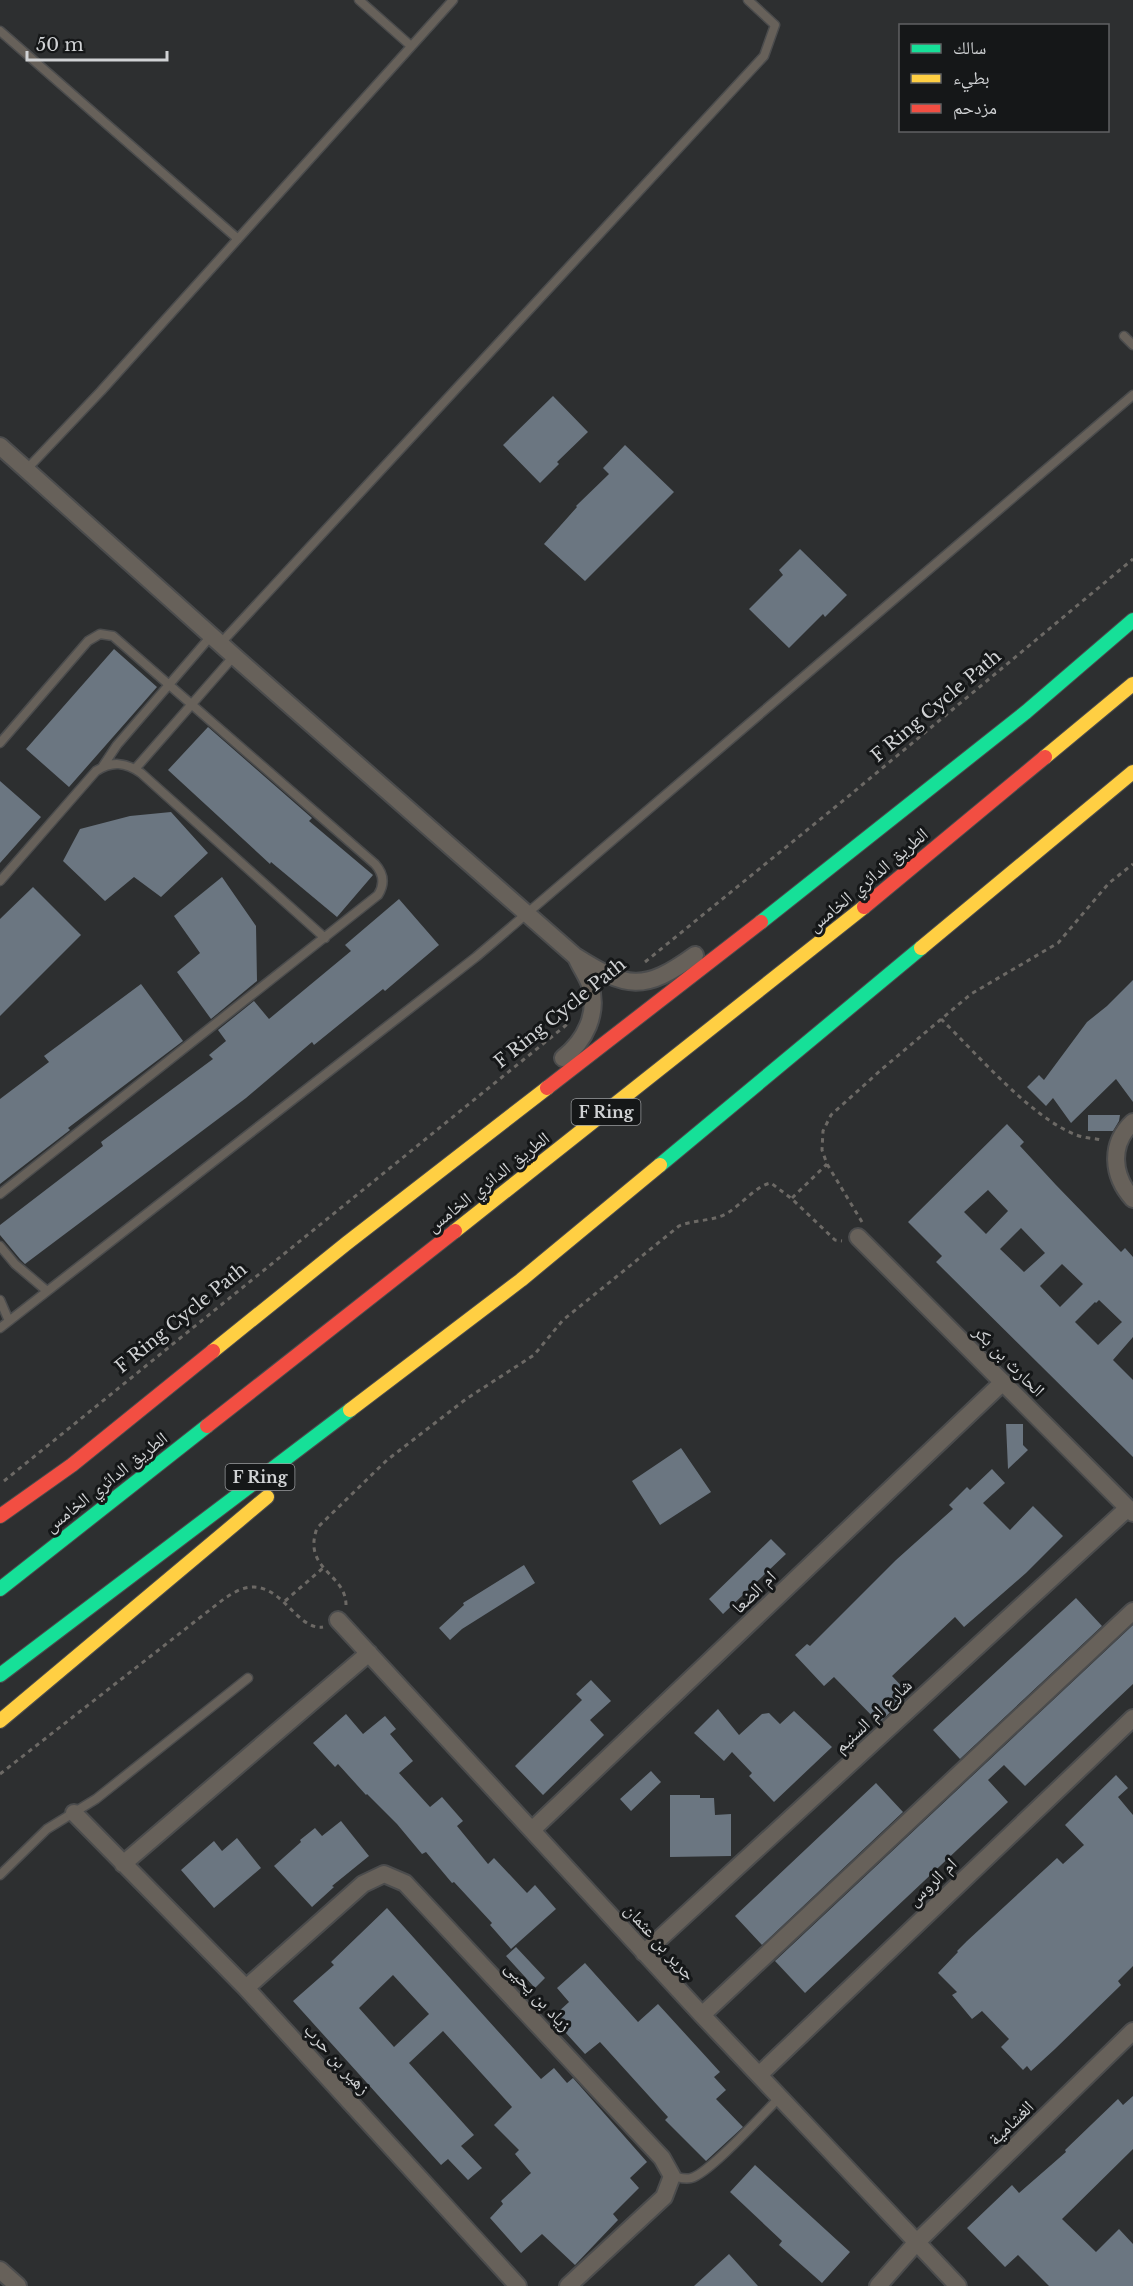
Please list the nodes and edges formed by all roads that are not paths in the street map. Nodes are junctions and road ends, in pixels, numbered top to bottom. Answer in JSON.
{"nodes":[{"id":1,"x":359,"y":0,"type":"edge"},
{"id":2,"x":453,"y":0,"type":"edge"},
{"id":3,"x":748,"y":0,"type":"edge"},
{"id":4,"x":0,"y":30,"type":"edge"},
{"id":5,"x":411,"y":46,"type":"junction"},
{"id":6,"x":238,"y":238,"type":"junction"},
{"id":7,"x":1124,"y":336,"type":"dead end"},
{"id":8,"x":1133,"y":345,"type":"edge"},
{"id":9,"x":1133,"y":395,"type":"edge"},
{"id":10,"x":0,"y":446,"type":"edge"},
{"id":11,"x":26,"y":470,"type":"junction"},
{"id":12,"x":1133,"y":620,"type":"edge"},
{"id":13,"x":216,"y":640,"type":"junction"},
{"id":14,"x":234,"y":656,"type":"junction"},
{"id":15,"x":1133,"y":684,"type":"edge"},
{"id":16,"x":170,"y":685,"type":"junction"},
{"id":17,"x":192,"y":704,"type":"junction"},
{"id":18,"x":0,"y":742,"type":"edge"},
{"id":19,"x":104,"y":766,"type":"junction"},
{"id":20,"x":135,"y":769,"type":"junction"},
{"id":21,"x":1133,"y":772,"type":"edge"},
{"id":22,"x":0,"y":881,"type":"edge"},
{"id":23,"x":808,"y":886,"type":"junction"},
{"id":24,"x":527,"y":914,"type":"junction"},
{"id":25,"x":326,"y":938,"type":"junction"},
{"id":26,"x":575,"y":956,"type":"junction"},
{"id":27,"x":1133,"y":1122,"type":"edge"},
{"id":28,"x":0,"y":1194,"type":"edge"},
{"id":29,"x":412,"y":1195,"type":"junction"},
{"id":30,"x":1133,"y":1199,"type":"edge"},
{"id":31,"x":858,"y":1237,"type":"road end"},
{"id":32,"x":0,"y":1246,"type":"edge"},
{"id":33,"x":521,"y":1280,"type":"junction"},
{"id":34,"x":47,"y":1291,"type":"junction"},
{"id":35,"x":0,"y":1300,"type":"edge"},
{"id":36,"x":9,"y":1321,"type":"junction"},
{"id":37,"x":0,"y":1328,"type":"edge"},
{"id":38,"x":1003,"y":1382,"type":"junction"},
{"id":39,"x":333,"y":1440,"type":"dead end"},
{"id":40,"x":280,"y":1485,"type":"dead end"},
{"id":41,"x":1130,"y":1511,"type":"edge"},
{"id":42,"x":0,"y":1516,"type":"edge"},
{"id":43,"x":72,"y":1531,"type":"junction"},
{"id":44,"x":0,"y":1574,"type":"edge"},
{"id":45,"x":0,"y":1589,"type":"edge"},
{"id":46,"x":1133,"y":1611,"type":"edge"},
{"id":47,"x":338,"y":1620,"type":"road end"},
{"id":48,"x":369,"y":1653,"type":"junction"},
{"id":49,"x":0,"y":1675,"type":"edge"},
{"id":50,"x":248,"y":1678,"type":"dead end"},
{"id":51,"x":1133,"y":1718,"type":"edge"},
{"id":52,"x":0,"y":1721,"type":"edge"},
{"id":53,"x":74,"y":1813,"type":"junction"},
{"id":54,"x":532,"y":1830,"type":"junction"},
{"id":55,"x":123,"y":1864,"type":"junction"},
{"id":56,"x":0,"y":1875,"type":"edge"},
{"id":57,"x":644,"y":1953,"type":"junction"},
{"id":58,"x":246,"y":1988,"type":"junction"},
{"id":59,"x":702,"y":2015,"type":"junction"},
{"id":60,"x":1133,"y":2031,"type":"edge"},
{"id":61,"x":759,"y":2075,"type":"junction"},
{"id":62,"x":779,"y":2098,"type":"junction"},
{"id":63,"x":672,"y":2176,"type":"junction"},
{"id":64,"x":916,"y":2243,"type":"junction"},
{"id":65,"x":518,"y":2286,"type":"edge"},
{"id":66,"x":568,"y":2286,"type":"edge"},
{"id":67,"x":878,"y":2286,"type":"edge"},
{"id":68,"x":958,"y":2286,"type":"edge"}],
"edges":[{"from":1,"to":5,"type":"lane"},
{"from":2,"to":5,"type":"lane"},
{"from":3,"to":13,"type":"lane"},
{"from":4,"to":6,"type":"lane"},
{"from":5,"to":6,"type":"lane"},
{"from":6,"to":11,"type":"lane"},
{"from":7,"to":8,"type":"lane"},
{"from":9,"to":24,"type":"lane"},
{"from":10,"to":11,"type":"street"},
{"from":11,"to":13,"type":"street"},
{"from":12,"to":23,"type":"highway"},
{"from":13,"to":14,"type":"street"},
{"from":13,"to":16,"type":"lane"},
{"from":14,"to":17,"type":"lane"},
{"from":14,"to":24,"type":"street"},
{"from":15,"to":43,"type":"highway","name":"الطريق الدائري الخامس","number":"F Ring"},
{"from":16,"to":17,"type":"lane"},
{"from":16,"to":18,"type":"lane"},
{"from":16,"to":19,"type":"lane"},
{"from":17,"to":20,"type":"lane"},
{"from":17,"to":25,"type":"lane"},
{"from":19,"to":20,"type":"lane"},
{"from":19,"to":22,"type":"lane"},
{"from":20,"to":25,"type":"lane"},
{"from":21,"to":33,"type":"highway","number":"F Ring"},
{"from":23,"to":26,"type":"street"},
{"from":23,"to":29,"type":"highway"},
{"from":24,"to":26,"type":"street"},
{"from":24,"to":34,"type":"lane"},
{"from":25,"to":28,"type":"lane"},
{"from":26,"to":29,"type":"street"},
{"from":27,"to":30,"type":"street"},
{"from":29,"to":42,"type":"highway"},
{"from":31,"to":38,"type":"street","name":"الحارث بن بكر"},
{"from":32,"to":34,"type":"lane"},
{"from":33,"to":39,"type":"highway"},
{"from":33,"to":49,"type":"highway","number":"F Ring"},
{"from":34,"to":36,"type":"lane"},
{"from":35,"to":36,"type":"lane"},
{"from":36,"to":37,"type":"lane"},
{"from":38,"to":41,"type":"street","name":"الحارث بن بكر"},
{"from":38,"to":54,"type":"street","name":"ام الضعا"},
{"from":40,"to":52,"type":"highway"},
{"from":41,"to":57,"type":"street","name":"شارع ام السنيم"},
{"from":43,"to":44,"type":"highway"},
{"from":43,"to":45,"type":"highway","name":"الطريق الدائري الخامس","number":"F Ring"},
{"from":46,"to":59,"type":"street"},
{"from":47,"to":48,"type":"street","name":"جرير بن عثمان"},
{"from":48,"to":54,"type":"street","name":"جرير بن عثمان"},
{"from":48,"to":55,"type":"street"},
{"from":50,"to":53,"type":"lane"},
{"from":51,"to":61,"type":"street","name":"ام الروس"},
{"from":53,"to":55,"type":"street","name":"زهير بن حرب"},
{"from":53,"to":56,"type":"lane"},
{"from":54,"to":57,"type":"street","name":"جرير بن عثمان"},
{"from":55,"to":58,"type":"street","name":"زهير بن حرب"},
{"from":57,"to":59,"type":"street","name":"جرير بن عثمان"},
{"from":58,"to":63,"type":"street","name":"زياد بن يحيى"},
{"from":58,"to":65,"type":"street","name":"زهير بن حرب"},
{"from":59,"to":61,"type":"street","name":"جرير بن عثمان"},
{"from":60,"to":64,"type":"street","name":"الغشامية"},
{"from":61,"to":62,"type":"street","name":"جرير بن عثمان"},
{"from":62,"to":63,"type":"lane"},
{"from":62,"to":64,"type":"street","name":"جرير بن عثمان"},
{"from":63,"to":66,"type":"street"},
{"from":64,"to":67,"type":"street"},
{"from":64,"to":68,"type":"street","name":"جرير بن عثمان"}]}
